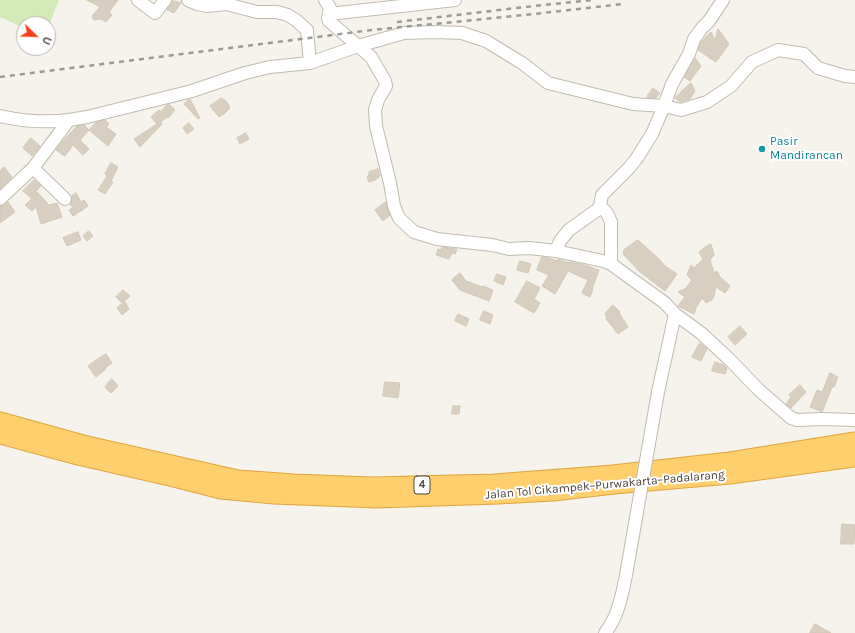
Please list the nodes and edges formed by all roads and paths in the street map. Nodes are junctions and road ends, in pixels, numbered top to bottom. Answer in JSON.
{"nodes":[{"id":1,"x":138,"y":0,"type":"edge"},
{"id":2,"x":165,"y":0,"type":"edge"},
{"id":3,"x":188,"y":0,"type":"edge"},
{"id":4,"x":325,"y":0,"type":"edge"},
{"id":5,"x":455,"y":0,"type":"edge"},
{"id":6,"x":724,"y":0,"type":"edge"},
{"id":7,"x":329,"y":14,"type":"junction"},
{"id":8,"x":358,"y":46,"type":"junction"},
{"id":9,"x":310,"y":63,"type":"junction"},
{"id":10,"x":855,"y":77,"type":"edge"},
{"id":11,"x":664,"y":106,"type":"junction"},
{"id":12,"x":0,"y":116,"type":"edge"},
{"id":13,"x":69,"y":120,"type":"junction"},
{"id":14,"x":33,"y":168,"type":"junction"},
{"id":15,"x":0,"y":199,"type":"edge"},
{"id":16,"x":65,"y":199,"type":"dead end"},
{"id":17,"x":600,"y":206,"type":"junction"},
{"id":18,"x":556,"y":251,"type":"junction"},
{"id":19,"x":611,"y":264,"type":"junction"},
{"id":20,"x":675,"y":314,"type":"junction"},
{"id":21,"x":855,"y":420,"type":"edge"},
{"id":22,"x":0,"y":421,"type":"edge"},
{"id":23,"x":0,"y":435,"type":"edge"},
{"id":24,"x":851,"y":450,"type":"edge"},
{"id":25,"x":605,"y":633,"type":"edge"}],
"edges":[{"from":1,"to":2,"type":"street"},
{"from":3,"to":9,"type":"street"},
{"from":4,"to":7,"type":"street"},
{"from":5,"to":7,"type":"street"},
{"from":6,"to":11,"type":"street"},
{"from":7,"to":8,"type":"street"},
{"from":8,"to":9,"type":"street"},
{"from":8,"to":11,"type":"street"},
{"from":8,"to":18,"type":"street"},
{"from":9,"to":13,"type":"street"},
{"from":10,"to":11,"type":"street"},
{"from":11,"to":17,"type":"street"},
{"from":12,"to":13,"type":"street"},
{"from":13,"to":14,"type":"street"},
{"from":14,"to":15,"type":"street"},
{"from":14,"to":16,"type":"street"},
{"from":17,"to":18,"type":"street"},
{"from":17,"to":19,"type":"street"},
{"from":18,"to":19,"type":"street"},
{"from":19,"to":20,"type":"street"},
{"from":20,"to":21,"type":"street"},
{"from":20,"to":25,"type":"street","bridge":true},
{"from":22,"to":24,"type":"highway","name":"Jalan Tol Cikampek–Purwakarta–Padalarang","number":"4"},
{"from":23,"to":24,"type":"highway","name":"Jalan Tol Cikampek–Purwakarta–Padalarang","number":"4"}]}
